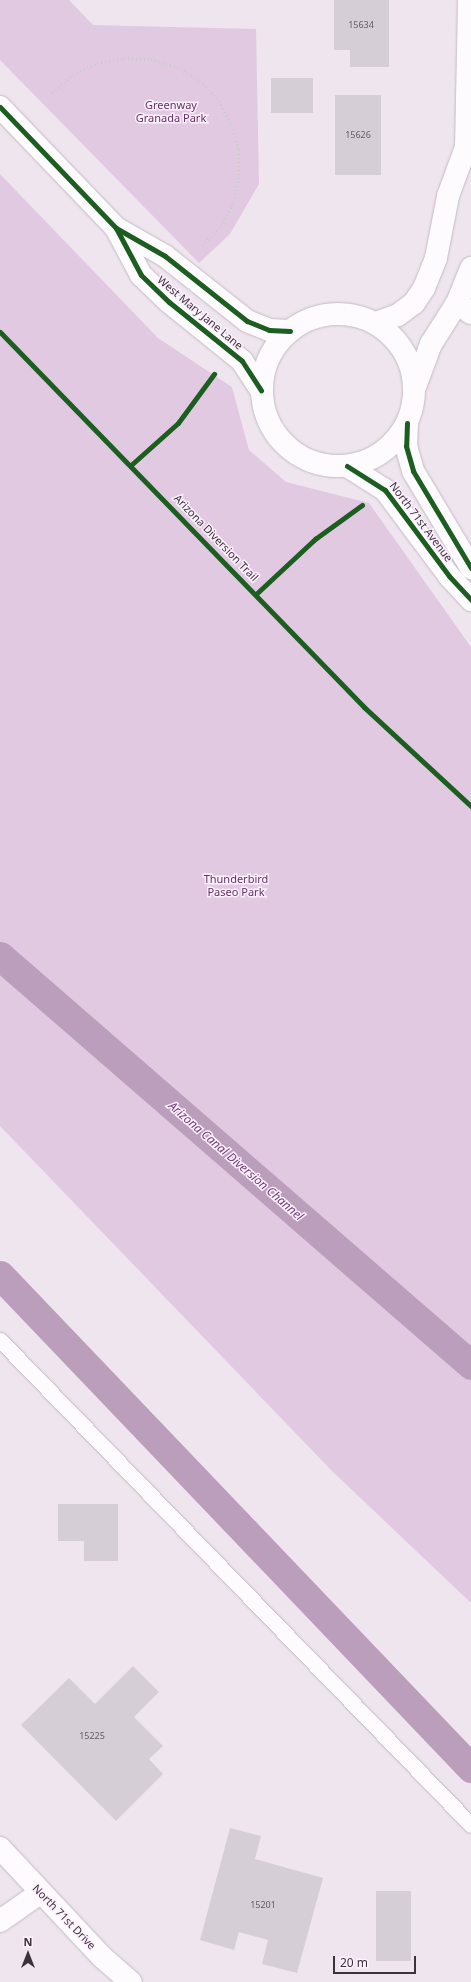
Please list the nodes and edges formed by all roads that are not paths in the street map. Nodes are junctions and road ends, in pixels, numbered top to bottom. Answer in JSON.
{"nodes":[{"id":1,"x":469,"y":0,"type":"edge"},
{"id":2,"x":0,"y":107,"type":"edge"},
{"id":3,"x":469,"y":152,"type":"edge"},
{"id":4,"x":116,"y":228,"type":"junction"},
{"id":5,"x":471,"y":268,"type":"edge"},
{"id":6,"x":464,"y":308,"type":"edge"},
{"id":7,"x":376,"y":323,"type":"junction"},
{"id":8,"x":290,"y":331,"type":"junction"},
{"id":9,"x":415,"y":388,"type":"junction"},
{"id":10,"x":261,"y":390,"type":"junction"},
{"id":11,"x":407,"y":423,"type":"junction"},
{"id":12,"x":347,"y":466,"type":"junction"},
{"id":13,"x":471,"y":568,"type":"edge"},
{"id":14,"x":471,"y":600,"type":"edge"},
{"id":15,"x":0,"y":1340,"type":"edge"},
{"id":16,"x":471,"y":1825,"type":"edge"},
{"id":17,"x":0,"y":1848,"type":"edge"},
{"id":18,"x":40,"y":1892,"type":"junction"},
{"id":19,"x":0,"y":1921,"type":"edge"},
{"id":20,"x":131,"y":1982,"type":"edge"}],
"edges":[{"from":1,"to":3,"type":"street"},
{"from":2,"to":4,"type":"street","name":"West Mary Jane Lane"},
{"from":3,"to":7,"type":"street"},
{"from":4,"to":8,"type":"street","name":"West Mary Jane Lane"},
{"from":4,"to":10,"type":"street","name":"West Mary Jane Lane"},
{"from":5,"to":6,"type":"street","name":"North 71st Avenue"},
{"from":6,"to":9,"type":"street","name":"North 71st Avenue"},
{"from":7,"to":8,"type":"street","name":"North 71st Avenue"},
{"from":7,"to":9,"type":"street","name":"North 71st Avenue"},
{"from":8,"to":10,"type":"street","name":"North 71st Avenue"},
{"from":9,"to":11,"type":"street","name":"North 71st Avenue"},
{"from":10,"to":12,"type":"street","name":"North 71st Avenue"},
{"from":11,"to":12,"type":"street","name":"North 71st Avenue"},
{"from":11,"to":13,"type":"street","name":"North 71st Avenue"},
{"from":12,"to":14,"type":"street","name":"North 71st Avenue"},
{"from":15,"to":16,"type":"lane"},
{"from":17,"to":18,"type":"street","name":"North 71st Drive"},
{"from":18,"to":19,"type":"street"},
{"from":18,"to":20,"type":"street","name":"North 71st Drive"}]}
